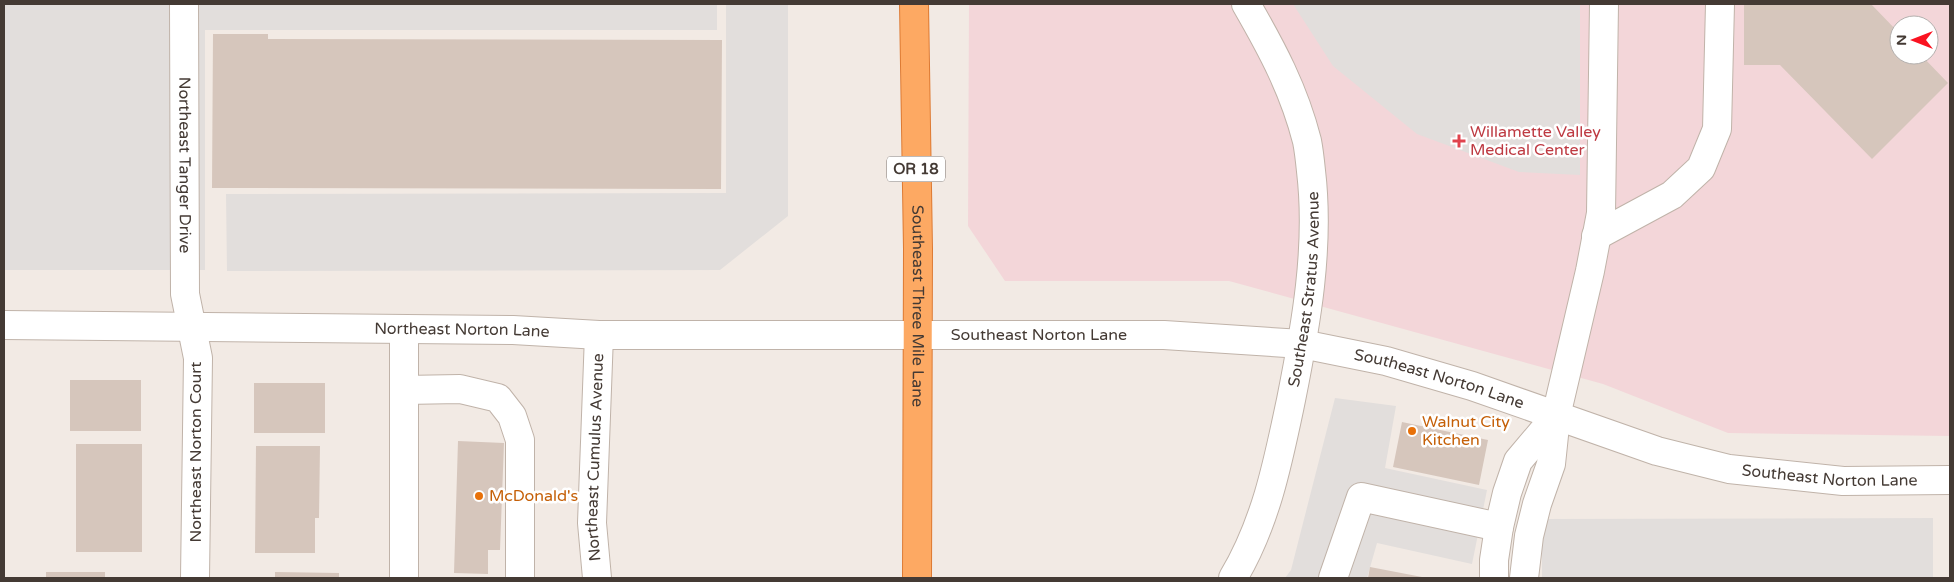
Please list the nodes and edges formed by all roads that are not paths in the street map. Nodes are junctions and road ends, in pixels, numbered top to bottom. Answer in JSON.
{"nodes":[{"id":1,"x":184,"y":4,"type":"edge"},
{"id":2,"x":914,"y":4,"type":"edge"},
{"id":3,"x":1246,"y":4,"type":"edge"},
{"id":4,"x":1604,"y":4,"type":"edge"},
{"id":5,"x":1720,"y":4,"type":"edge"},
{"id":6,"x":1596,"y":236,"type":"junction"},
{"id":7,"x":4,"y":325,"type":"edge"},
{"id":8,"x":192,"y":327,"type":"junction"},
{"id":9,"x":404,"y":329,"type":"junction"},
{"id":10,"x":918,"y":335,"type":"junction"},
{"id":11,"x":598,"y":336,"type":"junction"},
{"id":12,"x":1302,"y":344,"type":"junction"},
{"id":13,"x":404,"y":390,"type":"junction"},
{"id":14,"x":1556,"y":416,"type":"junction"},
{"id":15,"x":1950,"y":480,"type":"edge"},
{"id":16,"x":1499,"y":527,"type":"junction"},
{"id":17,"x":195,"y":578,"type":"edge"},
{"id":18,"x":404,"y":578,"type":"edge"},
{"id":19,"x":520,"y":578,"type":"edge"},
{"id":20,"x":597,"y":578,"type":"edge"},
{"id":21,"x":917,"y":578,"type":"edge"},
{"id":22,"x":1233,"y":578,"type":"edge"},
{"id":23,"x":1333,"y":578,"type":"edge"},
{"id":24,"x":1494,"y":578,"type":"edge"},
{"id":25,"x":1524,"y":578,"type":"edge"}],
"edges":[{"from":1,"to":8,"type":"street","name":"Northeast Tanger Drive"},
{"from":2,"to":10,"type":"highway","name":"Southeast Three Mile Lane","number":"OR 18"},
{"from":3,"to":12,"type":"street","name":"Southeast Stratus Avenue"},
{"from":4,"to":6,"type":"street"},
{"from":5,"to":6,"type":"street"},
{"from":6,"to":14,"type":"street"},
{"from":7,"to":8,"type":"street","name":"Northeast Norton Lane"},
{"from":8,"to":9,"type":"street","name":"Northeast Norton Lane"},
{"from":8,"to":17,"type":"street","name":"Northeast Norton Court"},
{"from":9,"to":11,"type":"street","name":"Northeast Norton Lane"},
{"from":9,"to":13,"type":"street"},
{"from":10,"to":11,"type":"street","name":"Northeast Norton Lane"},
{"from":10,"to":12,"type":"street","name":"Southeast Norton Lane"},
{"from":10,"to":21,"type":"highway","name":"Southeast Three Mile Lane","number":"OR 18"},
{"from":11,"to":20,"type":"street","name":"Northeast Cumulus Avenue"},
{"from":12,"to":14,"type":"street","name":"Southeast Norton Lane"},
{"from":12,"to":22,"type":"street","name":"Southeast Stratus Avenue"},
{"from":13,"to":18,"type":"street"},
{"from":13,"to":19,"type":"street"},
{"from":14,"to":15,"type":"street","name":"Southeast Norton Lane"},
{"from":14,"to":16,"type":"street"},
{"from":14,"to":25,"type":"street"},
{"from":16,"to":23,"type":"street"},
{"from":16,"to":24,"type":"street"}]}
